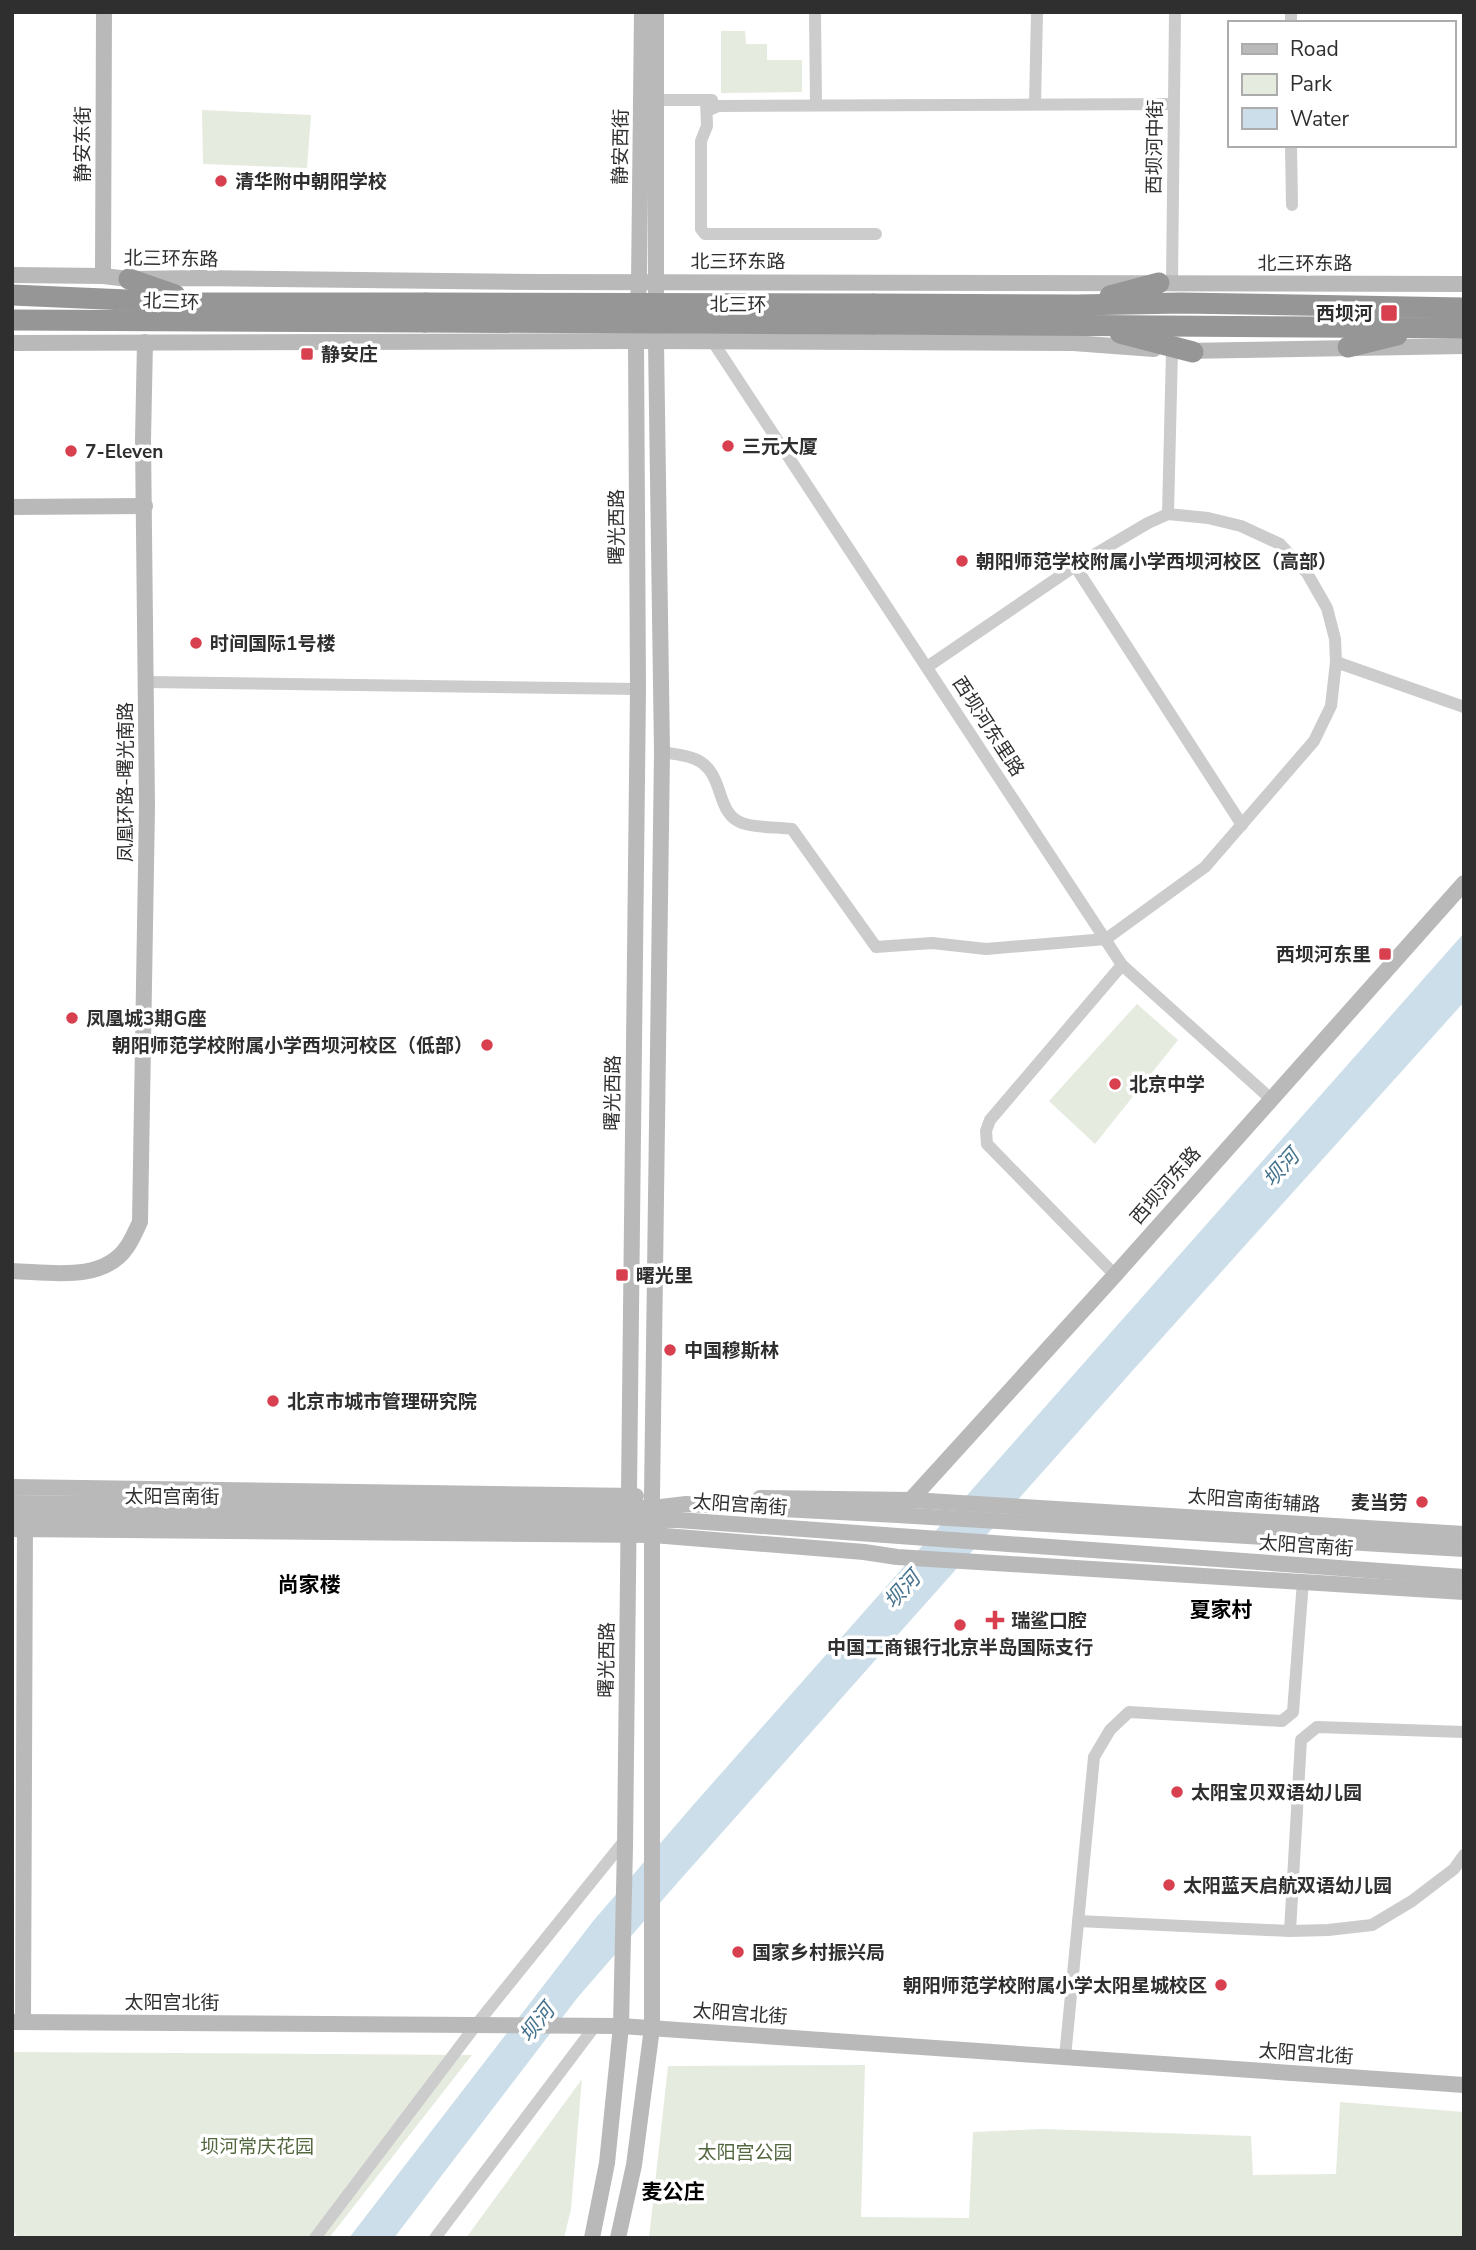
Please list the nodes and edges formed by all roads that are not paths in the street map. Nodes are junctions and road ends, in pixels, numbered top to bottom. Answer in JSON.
{"nodes":[{"id":1,"x":104,"y":12,"type":"edge"},
{"id":2,"x":633,"y":12,"type":"edge"},
{"id":3,"x":642,"y":12,"type":"edge"},
{"id":4,"x":656,"y":12,"type":"edge"},
{"id":5,"x":664,"y":12,"type":"edge"},
{"id":6,"x":816,"y":12,"type":"edge"},
{"id":7,"x":1037,"y":12,"type":"edge"},
{"id":8,"x":1175,"y":12,"type":"edge"},
{"id":9,"x":641,"y":78,"type":"junction"},
{"id":10,"x":661,"y":100,"type":"junction"},
{"id":11,"x":709,"y":104,"type":"junction"},
{"id":12,"x":1035,"y":104,"type":"junction"},
{"id":13,"x":1174,"y":104,"type":"junction"},
{"id":14,"x":816,"y":105,"type":"junction"},
{"id":15,"x":630,"y":109,"type":"junction"},
{"id":16,"x":1291,"y":147,"type":"edge"},
{"id":17,"x":1292,"y":205,"type":"dead end"},
{"id":18,"x":876,"y":234,"type":"dead end"},
{"id":19,"x":12,"y":275,"type":"edge"},
{"id":20,"x":103,"y":276,"type":"junction"},
{"id":21,"x":129,"y":279,"type":"junction"},
{"id":22,"x":536,"y":282,"type":"junction"},
{"id":23,"x":635,"y":282,"type":"junction"},
{"id":24,"x":662,"y":282,"type":"junction"},
{"id":25,"x":754,"y":282,"type":"junction"},
{"id":26,"x":1165,"y":282,"type":"junction"},
{"id":27,"x":1464,"y":284,"type":"edge"},
{"id":28,"x":12,"y":295,"type":"edge"},
{"id":29,"x":197,"y":303,"type":"junction"},
{"id":30,"x":1077,"y":305,"type":"junction"},
{"id":31,"x":1464,"y":308,"type":"edge"},
{"id":32,"x":425,"y":313,"type":"junction"},
{"id":33,"x":873,"y":314,"type":"junction"},
{"id":34,"x":12,"y":320,"type":"edge"},
{"id":35,"x":1087,"y":325,"type":"junction"},
{"id":36,"x":1431,"y":328,"type":"junction"},
{"id":37,"x":1464,"y":328,"type":"edge"},
{"id":38,"x":535,"y":341,"type":"junction"},
{"id":39,"x":636,"y":341,"type":"junction"},
{"id":40,"x":145,"y":342,"type":"junction"},
{"id":41,"x":656,"y":342,"type":"junction"},
{"id":42,"x":713,"y":342,"type":"junction"},
{"id":43,"x":752,"y":342,"type":"junction"},
{"id":44,"x":12,"y":343,"type":"edge"},
{"id":45,"x":1464,"y":346,"type":"edge"},
{"id":46,"x":1348,"y":347,"type":"junction"},
{"id":47,"x":1172,"y":350,"type":"junction"},
{"id":48,"x":1193,"y":352,"type":"junction"},
{"id":49,"x":145,"y":506,"type":"junction"},
{"id":50,"x":12,"y":507,"type":"edge"},
{"id":51,"x":1168,"y":514,"type":"junction"},
{"id":52,"x":1075,"y":566,"type":"junction"},
{"id":53,"x":1336,"y":663,"type":"junction"},
{"id":54,"x":927,"y":667,"type":"junction"},
{"id":55,"x":147,"y":682,"type":"junction"},
{"id":56,"x":638,"y":689,"type":"junction"},
{"id":57,"x":1464,"y":707,"type":"edge"},
{"id":58,"x":662,"y":752,"type":"junction"},
{"id":59,"x":1242,"y":825,"type":"junction"},
{"id":60,"x":1464,"y":883,"type":"edge"},
{"id":61,"x":1107,"y":939,"type":"junction"},
{"id":62,"x":1122,"y":965,"type":"junction"},
{"id":63,"x":1271,"y":1099,"type":"junction"},
{"id":64,"x":12,"y":1271,"type":"edge"},
{"id":65,"x":1115,"y":1275,"type":"junction"},
{"id":66,"x":12,"y":1487,"type":"edge"},
{"id":67,"x":911,"y":1500,"type":"junction"},
{"id":68,"x":955,"y":1502,"type":"joint"},
{"id":69,"x":628,"y":1515,"type":"junction"},
{"id":70,"x":653,"y":1515,"type":"junction"},
{"id":71,"x":897,"y":1515,"type":"junction"},
{"id":72,"x":19,"y":1516,"type":"edge"},
{"id":73,"x":1464,"y":1534,"type":"edge"},
{"id":74,"x":878,"y":1536,"type":"junction"},
{"id":75,"x":1464,"y":1549,"type":"edge"},
{"id":76,"x":864,"y":1552,"type":"junction"},
{"id":77,"x":1464,"y":1577,"type":"edge"},
{"id":78,"x":1303,"y":1581,"type":"junction"},
{"id":79,"x":1464,"y":1592,"type":"edge"},
{"id":80,"x":1464,"y":1732,"type":"edge"},
{"id":81,"x":625,"y":1843,"type":"junction"},
{"id":82,"x":1464,"y":1855,"type":"edge"},
{"id":83,"x":1078,"y":1921,"type":"junction"},
{"id":84,"x":1290,"y":1931,"type":"junction"},
{"id":85,"x":18,"y":2022,"type":"edge"},
{"id":86,"x":477,"y":2025,"type":"junction"},
{"id":87,"x":595,"y":2026,"type":"junction"},
{"id":88,"x":621,"y":2026,"type":"junction"},
{"id":89,"x":652,"y":2028,"type":"junction"},
{"id":90,"x":1065,"y":2057,"type":"junction"},
{"id":91,"x":1464,"y":2085,"type":"edge"},
{"id":92,"x":315,"y":2238,"type":"edge"},
{"id":93,"x":435,"y":2238,"type":"edge"},
{"id":94,"x":592,"y":2238,"type":"edge"},
{"id":95,"x":618,"y":2238,"type":"edge"}],
"edges":[{"from":1,"to":20,"type":"street","name":"静安东街"},
{"from":2,"to":15,"type":"street"},
{"from":3,"to":9,"type":"street","name":"静安西街"},
{"from":4,"to":10,"type":"street","name":"静安西街"},
{"from":5,"to":10,"type":"street"},
{"from":6,"to":14,"type":"street"},
{"from":7,"to":12,"type":"street"},
{"from":8,"to":13,"type":"street","name":"西坝河中街"},
{"from":9,"to":15,"type":"street"},
{"from":9,"to":23,"type":"street","name":"静安西街"},
{"from":10,"to":11,"type":"street"},
{"from":10,"to":24,"type":"street","name":"静安西街"},
{"from":11,"to":14,"type":"street"},
{"from":11,"to":18,"type":"street"},
{"from":12,"to":13,"type":"street"},
{"from":12,"to":14,"type":"street"},
{"from":13,"to":26,"type":"street","name":"西坝河中街"},
{"from":15,"to":23,"type":"street"},
{"from":16,"to":17,"type":"street"},
{"from":19,"to":20,"type":"street","name":"北三环东路"},
{"from":20,"to":21,"type":"street","name":"北三环东路"},
{"from":21,"to":22,"type":"street","name":"北三环东路"},
{"from":21,"to":29,"type":"highway"},
{"from":22,"to":23,"type":"street","name":"北三环东路"},
{"from":22,"to":38,"type":"street"},
{"from":23,"to":24,"type":"street","name":"北三环东路"},
{"from":23,"to":39,"type":"street","name":"曙光西路"},
{"from":24,"to":25,"type":"street","name":"北三环东路"},
{"from":24,"to":41,"type":"street","name":"静安西街"},
{"from":25,"to":26,"type":"street","name":"北三环东路"},
{"from":25,"to":43,"type":"street"},
{"from":26,"to":27,"type":"street","name":"北三环东路"},
{"from":26,"to":30,"type":"highway"},
{"from":28,"to":29,"type":"highway","name":"北三环"},
{"from":29,"to":32,"type":"highway","name":"北三环"},
{"from":30,"to":31,"type":"highway","name":"北三环"},
{"from":30,"to":33,"type":"highway","name":"北三环"},
{"from":32,"to":33,"type":"highway","name":"北三环","bridge":true},
{"from":32,"to":34,"type":"highway","name":"北三环"},
{"from":33,"to":35,"type":"highway","name":"北三环"},
{"from":35,"to":36,"type":"highway","name":"北三环"},
{"from":35,"to":48,"type":"highway"},
{"from":36,"to":37,"type":"highway","name":"北三环"},
{"from":36,"to":46,"type":"highway"},
{"from":38,"to":39,"type":"street"},
{"from":38,"to":40,"type":"street"},
{"from":39,"to":41,"type":"street"},
{"from":39,"to":56,"type":"street","name":"曙光西路"},
{"from":40,"to":44,"type":"street"},
{"from":40,"to":49,"type":"street","name":"凤凰环路-曙光南路"},
{"from":41,"to":42,"type":"street"},
{"from":41,"to":58,"type":"street"},
{"from":42,"to":43,"type":"street"},
{"from":42,"to":54,"type":"street","name":"西坝河东里路"},
{"from":43,"to":47,"type":"street"},
{"from":45,"to":46,"type":"street"},
{"from":46,"to":48,"type":"street"},
{"from":47,"to":48,"type":"street"},
{"from":47,"to":51,"type":"street"},
{"from":49,"to":50,"type":"street"},
{"from":49,"to":55,"type":"street","name":"凤凰环路-曙光南路"},
{"from":51,"to":52,"type":"street"},
{"from":51,"to":53,"type":"street"},
{"from":52,"to":54,"type":"street"},
{"from":52,"to":59,"type":"street"},
{"from":53,"to":57,"type":"street"},
{"from":53,"to":59,"type":"street"},
{"from":54,"to":61,"type":"street","name":"西坝河东里路"},
{"from":55,"to":56,"type":"street"},
{"from":55,"to":64,"type":"street","name":"凤凰环路-曙光南路"},
{"from":56,"to":69,"type":"street","name":"曙光西路"},
{"from":58,"to":61,"type":"street"},
{"from":58,"to":70,"type":"street"},
{"from":59,"to":61,"type":"street"},
{"from":60,"to":63,"type":"street","name":"西坝河东路"},
{"from":61,"to":62,"type":"street","name":"西坝河东里路"},
{"from":62,"to":63,"type":"street","name":"西坝河东里路"},
{"from":62,"to":65,"type":"street"},
{"from":63,"to":65,"type":"street","name":"西坝河东路"},
{"from":65,"to":67,"type":"street","name":"西坝河东路"},
{"from":66,"to":69,"type":"street","name":"太阳宫南街"},
{"from":67,"to":68,"type":"street","name":"太阳宫南街"},
{"from":67,"to":70,"type":"street","name":"太阳宫南街"},
{"from":67,"to":71,"type":"street","name":"西坝河东路"},
{"from":68,"to":73,"type":"street","name":"太阳宫南街辅路"},
{"from":69,"to":70,"type":"street","name":"太阳宫南街"},
{"from":69,"to":70,"type":"street","name":"太阳宫南街"},
{"from":69,"to":72,"type":"street","name":"太阳宫南街"},
{"from":69,"to":72,"type":"street","name":"太阳宫南街"},
{"from":69,"to":81,"type":"street","name":"曙光西路"},
{"from":70,"to":71,"type":"street","name":"太阳宫南街"},
{"from":70,"to":74,"type":"street","name":"太阳宫南街"},
{"from":70,"to":76,"type":"street","name":"太阳宫南街"},
{"from":70,"to":89,"type":"street"},
{"from":71,"to":74,"type":"street","name":"西坝河东路"},
{"from":71,"to":75,"type":"street","name":"太阳宫南街"},
{"from":72,"to":85,"type":"street"},
{"from":74,"to":76,"type":"street","name":"西坝河东路"},
{"from":74,"to":77,"type":"street","name":"太阳宫南街"},
{"from":76,"to":78,"type":"street","name":"太阳宫南街"},
{"from":78,"to":79,"type":"street","name":"太阳宫南街"},
{"from":78,"to":83,"type":"street"},
{"from":80,"to":84,"type":"street"},
{"from":81,"to":86,"type":"street"},
{"from":81,"to":88,"type":"street","name":"曙光西路"},
{"from":82,"to":84,"type":"street"},
{"from":83,"to":84,"type":"street"},
{"from":83,"to":90,"type":"street"},
{"from":85,"to":86,"type":"street","name":"太阳宫北街"},
{"from":86,"to":87,"type":"street","name":"太阳宫北街"},
{"from":86,"to":92,"type":"street"},
{"from":87,"to":88,"type":"street","name":"太阳宫北街"},
{"from":87,"to":93,"type":"street"},
{"from":88,"to":89,"type":"street","name":"太阳宫北街"},
{"from":88,"to":94,"type":"street"},
{"from":89,"to":90,"type":"street","name":"太阳宫北街"},
{"from":89,"to":95,"type":"street"},
{"from":90,"to":91,"type":"street","name":"太阳宫北街"}]}
